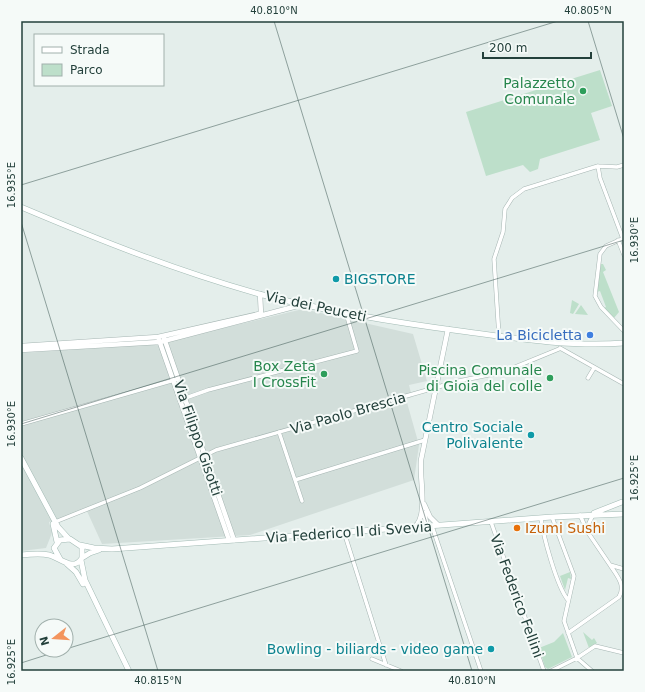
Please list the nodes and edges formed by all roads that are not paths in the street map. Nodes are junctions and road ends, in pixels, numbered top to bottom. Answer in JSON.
{"nodes":[{"id":1,"x":624,"y":165,"type":"edge"},
{"id":2,"x":598,"y":166,"type":"junction"},
{"id":3,"x":21,"y":207,"type":"edge"},
{"id":4,"x":622,"y":239,"type":"edge"},
{"id":5,"x":624,"y":255,"type":"edge"},
{"id":6,"x":260,"y":294,"type":"junction"},
{"id":7,"x":303,"y":304,"type":"junction"},
{"id":8,"x":346,"y":313,"type":"junction"},
{"id":9,"x":261,"y":314,"type":"junction"},
{"id":10,"x":448,"y":329,"type":"junction"},
{"id":11,"x":624,"y":331,"type":"edge"},
{"id":12,"x":498,"y":336,"type":"junction"},
{"id":13,"x":161,"y":339,"type":"junction"},
{"id":14,"x":561,"y":342,"type":"junction"},
{"id":15,"x":624,"y":343,"type":"edge"},
{"id":16,"x":21,"y":346,"type":"edge"},
{"id":17,"x":559,"y":349,"type":"junction"},
{"id":18,"x":21,"y":350,"type":"edge"},
{"id":19,"x":594,"y":368,"type":"junction"},
{"id":20,"x":588,"y":378,"type":"dead end"},
{"id":21,"x":176,"y":380,"type":"junction"},
{"id":22,"x":624,"y":384,"type":"edge"},
{"id":23,"x":436,"y":388,"type":"junction"},
{"id":24,"x":182,"y":399,"type":"junction"},
{"id":25,"x":21,"y":424,"type":"edge"},
{"id":26,"x":279,"y":432,"type":"junction"},
{"id":27,"x":425,"y":440,"type":"junction"},
{"id":28,"x":202,"y":456,"type":"junction"},
{"id":29,"x":21,"y":458,"type":"edge"},
{"id":30,"x":295,"y":480,"type":"junction"},
{"id":31,"x":36,"y":487,"type":"junction"},
{"id":32,"x":302,"y":501,"type":"dead end"},
{"id":33,"x":623,"y":502,"type":"edge"},
{"id":34,"x":425,"y":510,"type":"junction"},
{"id":35,"x":624,"y":514,"type":"edge"},
{"id":36,"x":580,"y":515,"type":"junction"},
{"id":37,"x":586,"y":515,"type":"junction"},
{"id":38,"x":593,"y":515,"type":"junction"},
{"id":39,"x":552,"y":517,"type":"junction"},
{"id":40,"x":541,"y":518,"type":"junction"},
{"id":41,"x":55,"y":522,"type":"junction"},
{"id":42,"x":491,"y":522,"type":"junction"},
{"id":43,"x":429,"y":526,"type":"junction"},
{"id":44,"x":438,"y":526,"type":"junction"},
{"id":45,"x":414,"y":527,"type":"junction"},
{"id":46,"x":344,"y":532,"type":"junction"},
{"id":47,"x":589,"y":534,"type":"junction"},
{"id":48,"x":70,"y":539,"type":"junction"},
{"id":49,"x":231,"y":540,"type":"junction"},
{"id":50,"x":56,"y":544,"type":"junction"},
{"id":51,"x":80,"y":544,"type":"junction"},
{"id":52,"x":112,"y":549,"type":"junction"},
{"id":53,"x":30,"y":554,"type":"junction"},
{"id":54,"x":21,"y":555,"type":"edge"},
{"id":55,"x":60,"y":559,"type":"junction"},
{"id":56,"x":82,"y":559,"type":"junction"},
{"id":57,"x":67,"y":564,"type":"junction"},
{"id":58,"x":610,"y":565,"type":"junction"},
{"id":59,"x":624,"y":570,"type":"edge"},
{"id":60,"x":568,"y":600,"type":"junction"},
{"id":61,"x":104,"y":622,"type":"junction"},
{"id":62,"x":568,"y":633,"type":"junction"},
{"id":63,"x":624,"y":653,"type":"edge"},
{"id":64,"x":577,"y":658,"type":"junction"},
{"id":65,"x":372,"y":659,"type":"dead end"},
{"id":66,"x":386,"y":665,"type":"junction"},
{"id":67,"x":129,"y":671,"type":"edge"},
{"id":68,"x":401,"y":671,"type":"edge"},
{"id":69,"x":481,"y":671,"type":"edge"},
{"id":70,"x":544,"y":671,"type":"edge"},
{"id":71,"x":551,"y":671,"type":"edge"},
{"id":72,"x":592,"y":671,"type":"edge"}],
"edges":[{"from":1,"to":2,"type":"street"},
{"from":2,"to":4,"type":"street"},
{"from":2,"to":12,"type":"street"},
{"from":3,"to":6,"type":"main road","name":"Via dei Peuceti"},
{"from":4,"to":5,"type":"street"},
{"from":4,"to":11,"type":"street"},
{"from":6,"to":7,"type":"main road","name":"Via dei Peuceti"},
{"from":6,"to":9,"type":"street"},
{"from":7,"to":8,"type":"main road","name":"Via dei Peuceti"},
{"from":7,"to":9,"type":"street"},
{"from":8,"to":10,"type":"main road","name":"Via dei Peuceti"},
{"from":8,"to":24,"type":"street"},
{"from":9,"to":13,"type":"street"},
{"from":10,"to":12,"type":"main road","name":"Via dei Peuceti"},
{"from":10,"to":23,"type":"street"},
{"from":12,"to":14,"type":"main road","name":"Via dei Peuceti"},
{"from":13,"to":16,"type":"street"},
{"from":13,"to":18,"type":"street"},
{"from":13,"to":21,"type":"street","name":"Via Filippo Gisotti"},
{"from":14,"to":15,"type":"main road","name":"Via dei Peuceti"},
{"from":14,"to":17,"type":"street"},
{"from":17,"to":19,"type":"street"},
{"from":17,"to":23,"type":"street","name":"Via Paolo Brescia"},
{"from":19,"to":20,"type":"street"},
{"from":19,"to":22,"type":"street"},
{"from":21,"to":24,"type":"street","name":"Via Filippo Gisotti"},
{"from":21,"to":25,"type":"street"},
{"from":23,"to":26,"type":"street","name":"Via Paolo Brescia"},
{"from":23,"to":27,"type":"street"},
{"from":24,"to":28,"type":"street","name":"Via Filippo Gisotti"},
{"from":26,"to":28,"type":"street","name":"Via Paolo Brescia"},
{"from":26,"to":30,"type":"street"},
{"from":27,"to":30,"type":"street"},
{"from":27,"to":34,"type":"street"},
{"from":28,"to":41,"type":"street","name":"Via Paolo Brescia"},
{"from":28,"to":49,"type":"street","name":"Via Filippo Gisotti"},
{"from":29,"to":31,"type":"main road"},
{"from":30,"to":32,"type":"street"},
{"from":31,"to":41,"type":"main road"},
{"from":31,"to":50,"type":"main road"},
{"from":33,"to":35,"type":"main road"},
{"from":33,"to":37,"type":"main road","name":"Via Federico II di Svevia"},
{"from":34,"to":43,"type":"street"},
{"from":34,"to":44,"type":"street"},
{"from":34,"to":45,"type":"street"},
{"from":35,"to":38,"type":"main road","name":"Via Federico II di Svevia"},
{"from":36,"to":37,"type":"main road","name":"Via Federico II di Svevia"},
{"from":36,"to":39,"type":"main road","name":"Via Federico II di Svevia"},
{"from":36,"to":47,"type":"street"},
{"from":37,"to":38,"type":"main road","name":"Via Federico II di Svevia"},
{"from":38,"to":47,"type":"street"},
{"from":39,"to":40,"type":"main road","name":"Via Federico II di Svevia"},
{"from":39,"to":60,"type":"street"},
{"from":40,"to":42,"type":"main road","name":"Via Federico II di Svevia"},
{"from":40,"to":60,"type":"street"},
{"from":41,"to":48,"type":"main road"},
{"from":42,"to":44,"type":"main road","name":"Via Federico II di Svevia"},
{"from":42,"to":70,"type":"street","name":"Via Federico Fellini"},
{"from":43,"to":44,"type":"main road","name":"Via Federico II di Svevia"},
{"from":43,"to":45,"type":"main road","name":"Via Federico II di Svevia"},
{"from":43,"to":69,"type":"street"},
{"from":45,"to":46,"type":"main road","name":"Via Federico II di Svevia"},
{"from":46,"to":49,"type":"main road","name":"Via Federico II di Svevia"},
{"from":46,"to":66,"type":"street"},
{"from":47,"to":58,"type":"street"},
{"from":48,"to":50,"type":"main road"},
{"from":48,"to":51,"type":"main road"},
{"from":49,"to":52,"type":"main road","name":"Via Federico II di Svevia"},
{"from":50,"to":53,"type":"main road"},
{"from":50,"to":55,"type":"main road"},
{"from":51,"to":52,"type":"main road"},
{"from":51,"to":56,"type":"main road"},
{"from":52,"to":56,"type":"main road"},
{"from":53,"to":54,"type":"main road"},
{"from":53,"to":55,"type":"main road"},
{"from":55,"to":57,"type":"main road"},
{"from":56,"to":57,"type":"main road"},
{"from":56,"to":61,"type":"main road"},
{"from":57,"to":61,"type":"main road"},
{"from":58,"to":59,"type":"street"},
{"from":58,"to":62,"type":"street"},
{"from":60,"to":62,"type":"street"},
{"from":61,"to":67,"type":"main road"},
{"from":62,"to":64,"type":"street"},
{"from":63,"to":64,"type":"street"},
{"from":64,"to":71,"type":"street"},
{"from":64,"to":72,"type":"street"},
{"from":65,"to":66,"type":"street"},
{"from":66,"to":68,"type":"street"}]}
